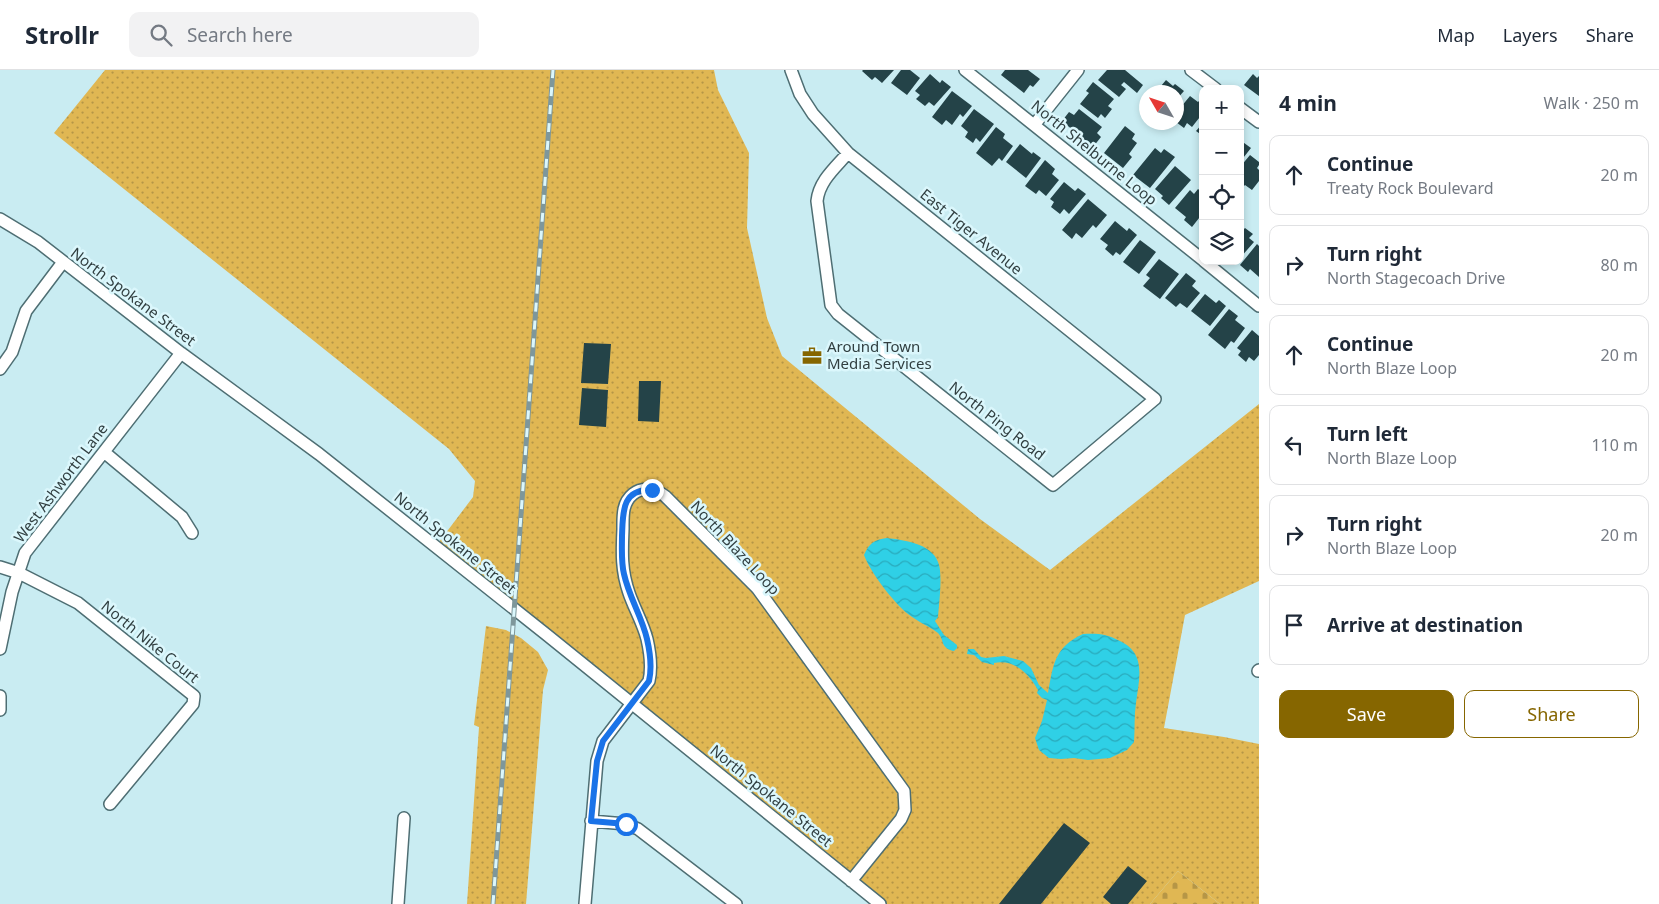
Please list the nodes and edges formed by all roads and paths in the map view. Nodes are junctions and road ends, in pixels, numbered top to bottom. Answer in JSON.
{"nodes":[{"id":1,"x":791,"y":70,"type":"edge"},
{"id":2,"x":965,"y":70,"type":"edge"},
{"id":3,"x":1078,"y":70,"type":"edge"},
{"id":4,"x":1191,"y":70,"type":"edge"},
{"id":5,"x":1211,"y":85,"type":"edge"},
{"id":6,"x":1244,"y":111,"type":"edge"},
{"id":7,"x":1259,"y":122,"type":"edge"},
{"id":8,"x":1035,"y":124,"type":"junction"},
{"id":9,"x":848,"y":153,"type":"junction"},
{"id":10,"x":0,"y":219,"type":"edge"},
{"id":11,"x":1199,"y":258,"type":"edge"},
{"id":12,"x":62,"y":262,"type":"junction"},
{"id":13,"x":1208,"y":265,"type":"edge"},
{"id":14,"x":1259,"y":306,"type":"edge"},
{"id":15,"x":181,"y":353,"type":"junction"},
{"id":16,"x":0,"y":370,"type":"edge"},
{"id":17,"x":1155,"y":399,"type":"joint"},
{"id":18,"x":104,"y":452,"type":"junction"},
{"id":19,"x":192,"y":533,"type":"dead end"},
{"id":20,"x":0,"y":567,"type":"edge"},
{"id":21,"x":18,"y":573,"type":"junction"},
{"id":22,"x":0,"y":649,"type":"edge"},
{"id":23,"x":0,"y":696,"type":"edge"},
{"id":24,"x":631,"y":702,"type":"junction"},
{"id":25,"x":0,"y":710,"type":"edge"},
{"id":26,"x":110,"y":804,"type":"dead end"},
{"id":27,"x":404,"y":818,"type":"dead end"},
{"id":28,"x":591,"y":821,"type":"junction"},
{"id":29,"x":852,"y":881,"type":"junction"},
{"id":30,"x":398,"y":904,"type":"edge"},
{"id":31,"x":585,"y":904,"type":"edge"},
{"id":32,"x":736,"y":904,"type":"edge"},
{"id":33,"x":880,"y":904,"type":"edge"}],
"edges":[{"from":1,"to":9,"type":"street","name":"East Tiger Avenue"},
{"from":2,"to":8,"type":"street","name":"North Shelburne Loop"},
{"from":3,"to":8,"type":"street"},
{"from":4,"to":5,"type":"street"},
{"from":6,"to":7,"type":"street"},
{"from":8,"to":11,"type":"street","name":"North Shelburne Loop"},
{"from":9,"to":17,"type":"street","name":"East Tiger Avenue"},
{"from":9,"to":17,"type":"street","name":"North Ping Road"},
{"from":10,"to":12,"type":"street","name":"North Spokane Street"},
{"from":12,"to":15,"type":"street","name":"North Spokane Street"},
{"from":12,"to":16,"type":"street"},
{"from":13,"to":14,"type":"street","name":"North Shelburne Loop"},
{"from":15,"to":18,"type":"street","name":"West Ashworth Lane"},
{"from":15,"to":24,"type":"street","name":"North Spokane Street"},
{"from":18,"to":19,"type":"street"},
{"from":18,"to":21,"type":"street","name":"West Ashworth Lane"},
{"from":20,"to":21,"type":"street"},
{"from":21,"to":22,"type":"street","name":"West Ashworth Lane"},
{"from":21,"to":26,"type":"street","name":"North Nike Court"},
{"from":23,"to":25,"type":"street"},
{"from":24,"to":28,"type":"street"},
{"from":24,"to":29,"type":"street","name":"North Spokane Street"},
{"from":24,"to":29,"type":"street","name":"North Blaze Loop"},
{"from":27,"to":30,"type":"street"},
{"from":28,"to":31,"type":"street"},
{"from":28,"to":32,"type":"street"},
{"from":29,"to":33,"type":"street","name":"North Spokane Street"}]}
